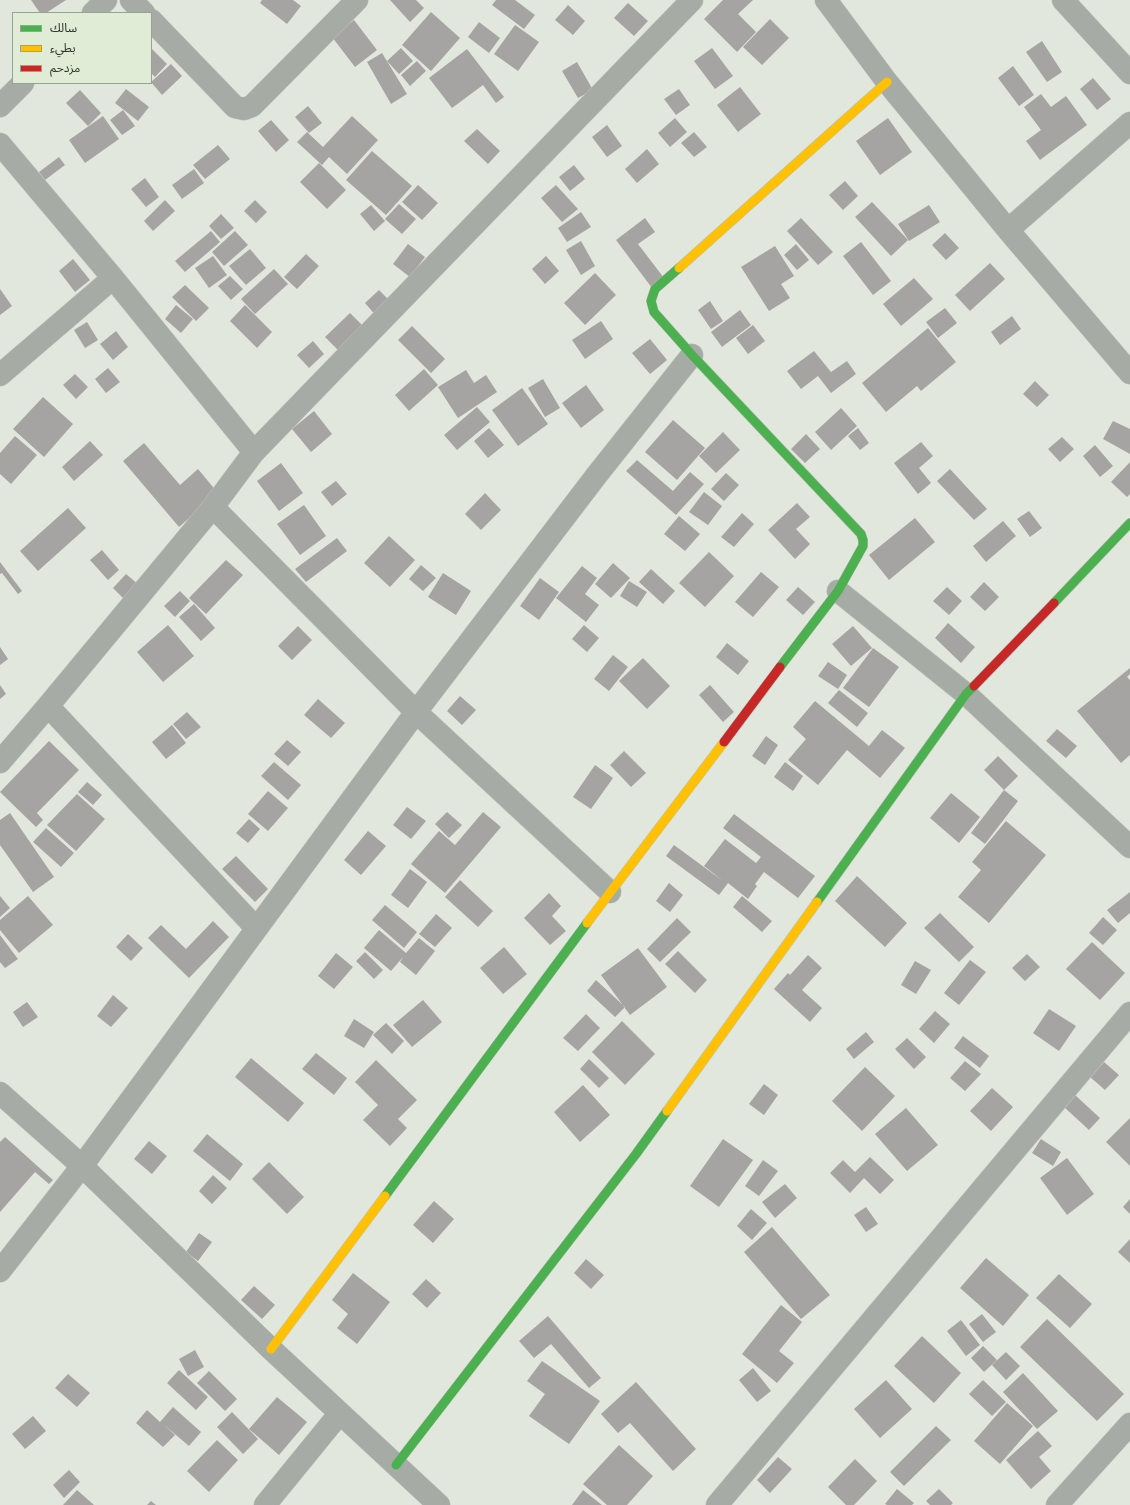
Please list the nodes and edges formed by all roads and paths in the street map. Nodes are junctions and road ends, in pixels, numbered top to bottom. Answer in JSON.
{"nodes":[{"id":1,"x":106,"y":0,"type":"edge"},
{"id":2,"x":132,"y":0,"type":"edge"},
{"id":3,"x":357,"y":0,"type":"edge"},
{"id":4,"x":692,"y":0,"type":"edge"},
{"id":5,"x":826,"y":0,"type":"edge"},
{"id":6,"x":1064,"y":0,"type":"edge"},
{"id":7,"x":94,"y":12,"type":"edge"},
{"id":8,"x":143,"y":12,"type":"edge"},
{"id":9,"x":152,"y":21,"type":"edge"},
{"id":10,"x":1130,"y":73,"type":"edge"},
{"id":11,"x":887,"y":82,"type":"junction"},
{"id":12,"x":22,"y":84,"type":"edge"},
{"id":13,"x":0,"y":106,"type":"edge"},
{"id":14,"x":1130,"y":123,"type":"edge"},
{"id":15,"x":0,"y":144,"type":"edge"},
{"id":16,"x":1008,"y":230,"type":"junction"},
{"id":17,"x":113,"y":278,"type":"junction"},
{"id":18,"x":692,"y":355,"type":"junction"},
{"id":19,"x":1130,"y":373,"type":"edge"},
{"id":20,"x":0,"y":375,"type":"edge"},
{"id":21,"x":254,"y":452,"type":"junction"},
{"id":22,"x":213,"y":506,"type":"junction"},
{"id":23,"x":1130,"y":523,"type":"edge"},
{"id":24,"x":838,"y":591,"type":"junction"},
{"id":25,"x":966,"y":694,"type":"junction"},
{"id":26,"x":48,"y":706,"type":"junction"},
{"id":27,"x":416,"y":712,"type":"junction"},
{"id":28,"x":0,"y":762,"type":"edge"},
{"id":29,"x":1130,"y":847,"type":"edge"},
{"id":30,"x":610,"y":892,"type":"junction"},
{"id":31,"x":256,"y":928,"type":"junction"},
{"id":32,"x":1130,"y":1013,"type":"edge"},
{"id":33,"x":0,"y":1093,"type":"edge"},
{"id":34,"x":82,"y":1166,"type":"junction"},
{"id":35,"x":0,"y":1271,"type":"edge"},
{"id":36,"x":271,"y":1349,"type":"junction"},
{"id":37,"x":340,"y":1413,"type":"junction"},
{"id":38,"x":1130,"y":1424,"type":"edge"},
{"id":39,"x":396,"y":1465,"type":"junction"},
{"id":40,"x":265,"y":1505,"type":"edge"},
{"id":41,"x":439,"y":1505,"type":"edge"},
{"id":42,"x":717,"y":1505,"type":"edge"},
{"id":43,"x":1057,"y":1505,"type":"edge"}],
"edges":[{"from":1,"to":7,"type":"street"},
{"from":2,"to":8,"type":"street"},
{"from":3,"to":9,"type":"street"},
{"from":4,"to":21,"type":"street"},
{"from":5,"to":11,"type":"street"},
{"from":6,"to":10,"type":"street"},
{"from":11,"to":16,"type":"street"},
{"from":11,"to":18,"type":"street"},
{"from":12,"to":13,"type":"street"},
{"from":14,"to":16,"type":"street"},
{"from":15,"to":17,"type":"street"},
{"from":16,"to":19,"type":"street"},
{"from":17,"to":20,"type":"street"},
{"from":17,"to":21,"type":"street"},
{"from":18,"to":24,"type":"street"},
{"from":18,"to":27,"type":"street"},
{"from":21,"to":22,"type":"street"},
{"from":22,"to":26,"type":"street"},
{"from":22,"to":27,"type":"street"},
{"from":23,"to":25,"type":"street"},
{"from":24,"to":25,"type":"street"},
{"from":24,"to":30,"type":"street"},
{"from":25,"to":29,"type":"street"},
{"from":25,"to":39,"type":"street"},
{"from":26,"to":28,"type":"street"},
{"from":26,"to":31,"type":"street"},
{"from":27,"to":30,"type":"street"},
{"from":27,"to":31,"type":"street"},
{"from":30,"to":36,"type":"street"},
{"from":31,"to":34,"type":"street"},
{"from":32,"to":42,"type":"street"},
{"from":33,"to":34,"type":"street"},
{"from":34,"to":35,"type":"street"},
{"from":34,"to":36,"type":"street"},
{"from":36,"to":37,"type":"street"},
{"from":37,"to":39,"type":"street"},
{"from":37,"to":40,"type":"street"},
{"from":38,"to":43,"type":"street"},
{"from":39,"to":41,"type":"street"}]}
